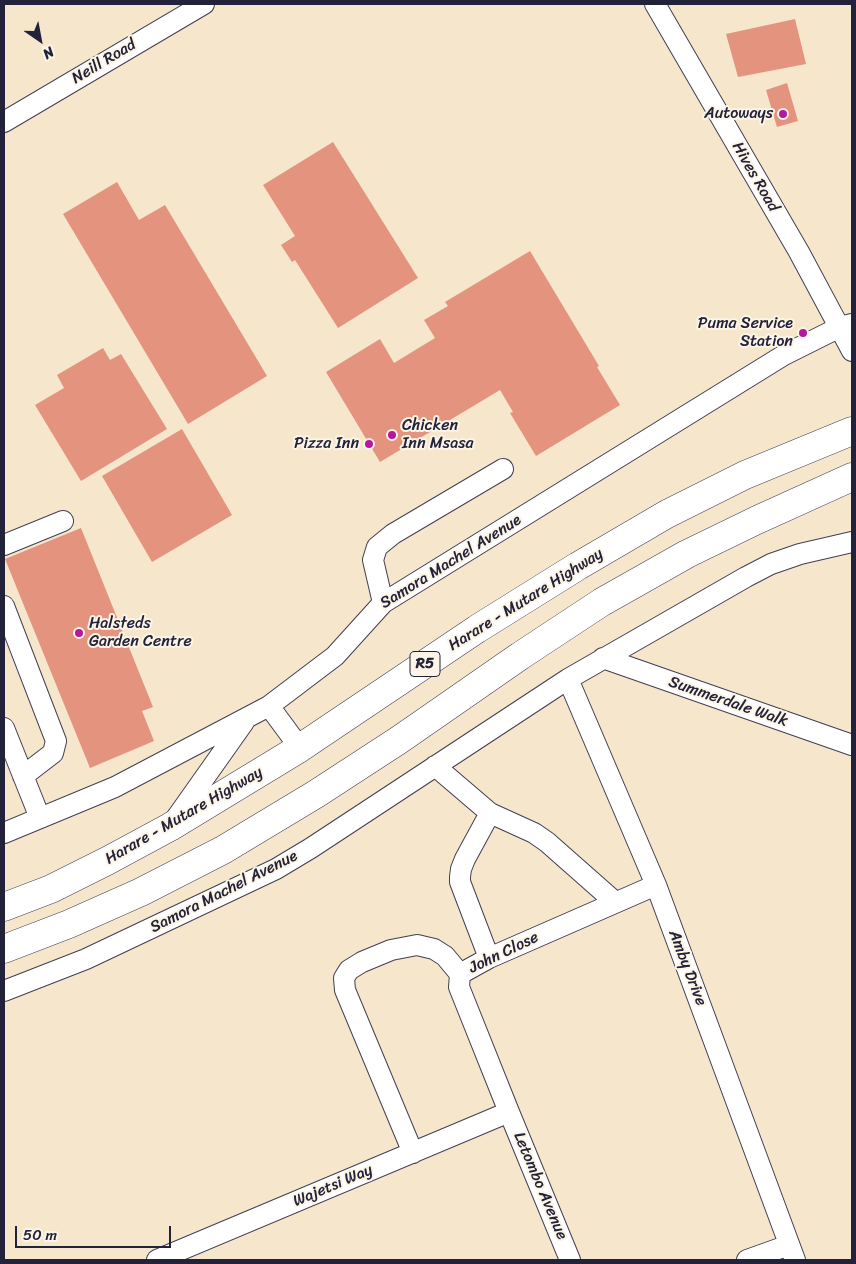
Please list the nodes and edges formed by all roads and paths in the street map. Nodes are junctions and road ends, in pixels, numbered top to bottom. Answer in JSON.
{"nodes":[{"id":1,"x":204,"y":4,"type":"edge"},
{"id":2,"x":655,"y":4,"type":"edge"},
{"id":3,"x":4,"y":122,"type":"edge"},
{"id":4,"x":846,"y":326,"type":"edge"},
{"id":5,"x":852,"y":351,"type":"edge"},
{"id":6,"x":852,"y":431,"type":"edge"},
{"id":7,"x":503,"y":469,"type":"dead end"},
{"id":8,"x":852,"y":478,"type":"edge"},
{"id":9,"x":63,"y":522,"type":"dead end"},
{"id":10,"x":852,"y":542,"type":"edge"},
{"id":11,"x":4,"y":545,"type":"edge"},
{"id":12,"x":383,"y":603,"type":"junction"},
{"id":13,"x":4,"y":606,"type":"edge"},
{"id":14,"x":603,"y":658,"type":"junction"},
{"id":15,"x":568,"y":679,"type":"junction"},
{"id":16,"x":269,"y":706,"type":"junction"},
{"id":17,"x":247,"y":719,"type":"junction"},
{"id":18,"x":4,"y":728,"type":"edge"},
{"id":19,"x":852,"y":745,"type":"edge"},
{"id":20,"x":300,"y":748,"type":"junction"},
{"id":21,"x":435,"y":766,"type":"junction"},
{"id":22,"x":23,"y":776,"type":"junction"},
{"id":23,"x":490,"y":813,"type":"junction"},
{"id":24,"x":40,"y":818,"type":"junction"},
{"id":25,"x":170,"y":827,"type":"junction"},
{"id":26,"x":4,"y":833,"type":"edge"},
{"id":27,"x":656,"y":885,"type":"junction"},
{"id":28,"x":615,"y":902,"type":"junction"},
{"id":29,"x":4,"y":907,"type":"edge"},
{"id":30,"x":4,"y":949,"type":"edge"},
{"id":31,"x":490,"y":958,"type":"junction"},
{"id":32,"x":460,"y":974,"type":"junction"},
{"id":33,"x":4,"y":991,"type":"edge"},
{"id":34,"x":509,"y":1112,"type":"junction"},
{"id":35,"x":413,"y":1153,"type":"junction"},
{"id":36,"x":792,"y":1253,"type":"edge"},
{"id":37,"x":157,"y":1260,"type":"edge"},
{"id":38,"x":570,"y":1260,"type":"edge"},
{"id":39,"x":746,"y":1260,"type":"edge"}],
"edges":[{"from":1,"to":3,"type":"street","name":"Neill Road"},
{"from":2,"to":4,"type":"street","name":"Hives Road"},
{"from":4,"to":5,"type":"street","name":"Hives Road"},
{"from":4,"to":12,"type":"street","name":"Samora Machel Avenue"},
{"from":6,"to":20,"type":"highway","name":"Harare - Mutare Highway","number":"R5"},
{"from":7,"to":12,"type":"street"},
{"from":8,"to":30,"type":"highway"},
{"from":9,"to":11,"type":"street"},
{"from":10,"to":14,"type":"street","name":"Samora Machel Avenue"},
{"from":12,"to":16,"type":"street","name":"Samora Machel Avenue"},
{"from":13,"to":22,"type":"street"},
{"from":14,"to":15,"type":"street","name":"Samora Machel Avenue"},
{"from":14,"to":19,"type":"street","name":"Summerdale Walk"},
{"from":15,"to":21,"type":"street","name":"Samora Machel Avenue"},
{"from":15,"to":27,"type":"street","name":"Amby Drive"},
{"from":16,"to":17,"type":"street","name":"Samora Machel Avenue"},
{"from":16,"to":20,"type":"street"},
{"from":17,"to":24,"type":"street","name":"Samora Machel Avenue"},
{"from":17,"to":25,"type":"street"},
{"from":18,"to":22,"type":"street"},
{"from":20,"to":25,"type":"highway","name":"Harare - Mutare Highway","number":"R5"},
{"from":21,"to":23,"type":"street"},
{"from":21,"to":33,"type":"street","name":"Samora Machel Avenue"},
{"from":22,"to":24,"type":"street"},
{"from":23,"to":28,"type":"street"},
{"from":23,"to":31,"type":"street"},
{"from":24,"to":26,"type":"street","name":"Samora Machel Avenue"},
{"from":25,"to":29,"type":"highway","name":"Harare - Mutare Highway","number":"R5"},
{"from":27,"to":28,"type":"street","name":"John Close"},
{"from":27,"to":36,"type":"street","name":"Amby Drive"},
{"from":28,"to":31,"type":"street","name":"John Close"},
{"from":31,"to":32,"type":"street","name":"John Close"},
{"from":32,"to":34,"type":"street","name":"John Close"},
{"from":32,"to":35,"type":"street"},
{"from":34,"to":35,"type":"street","name":"Wajetsi Way"},
{"from":34,"to":38,"type":"street","name":"Letombo Avenue"},
{"from":35,"to":37,"type":"street","name":"Wajetsi Way"},
{"from":36,"to":39,"type":"street"}]}
